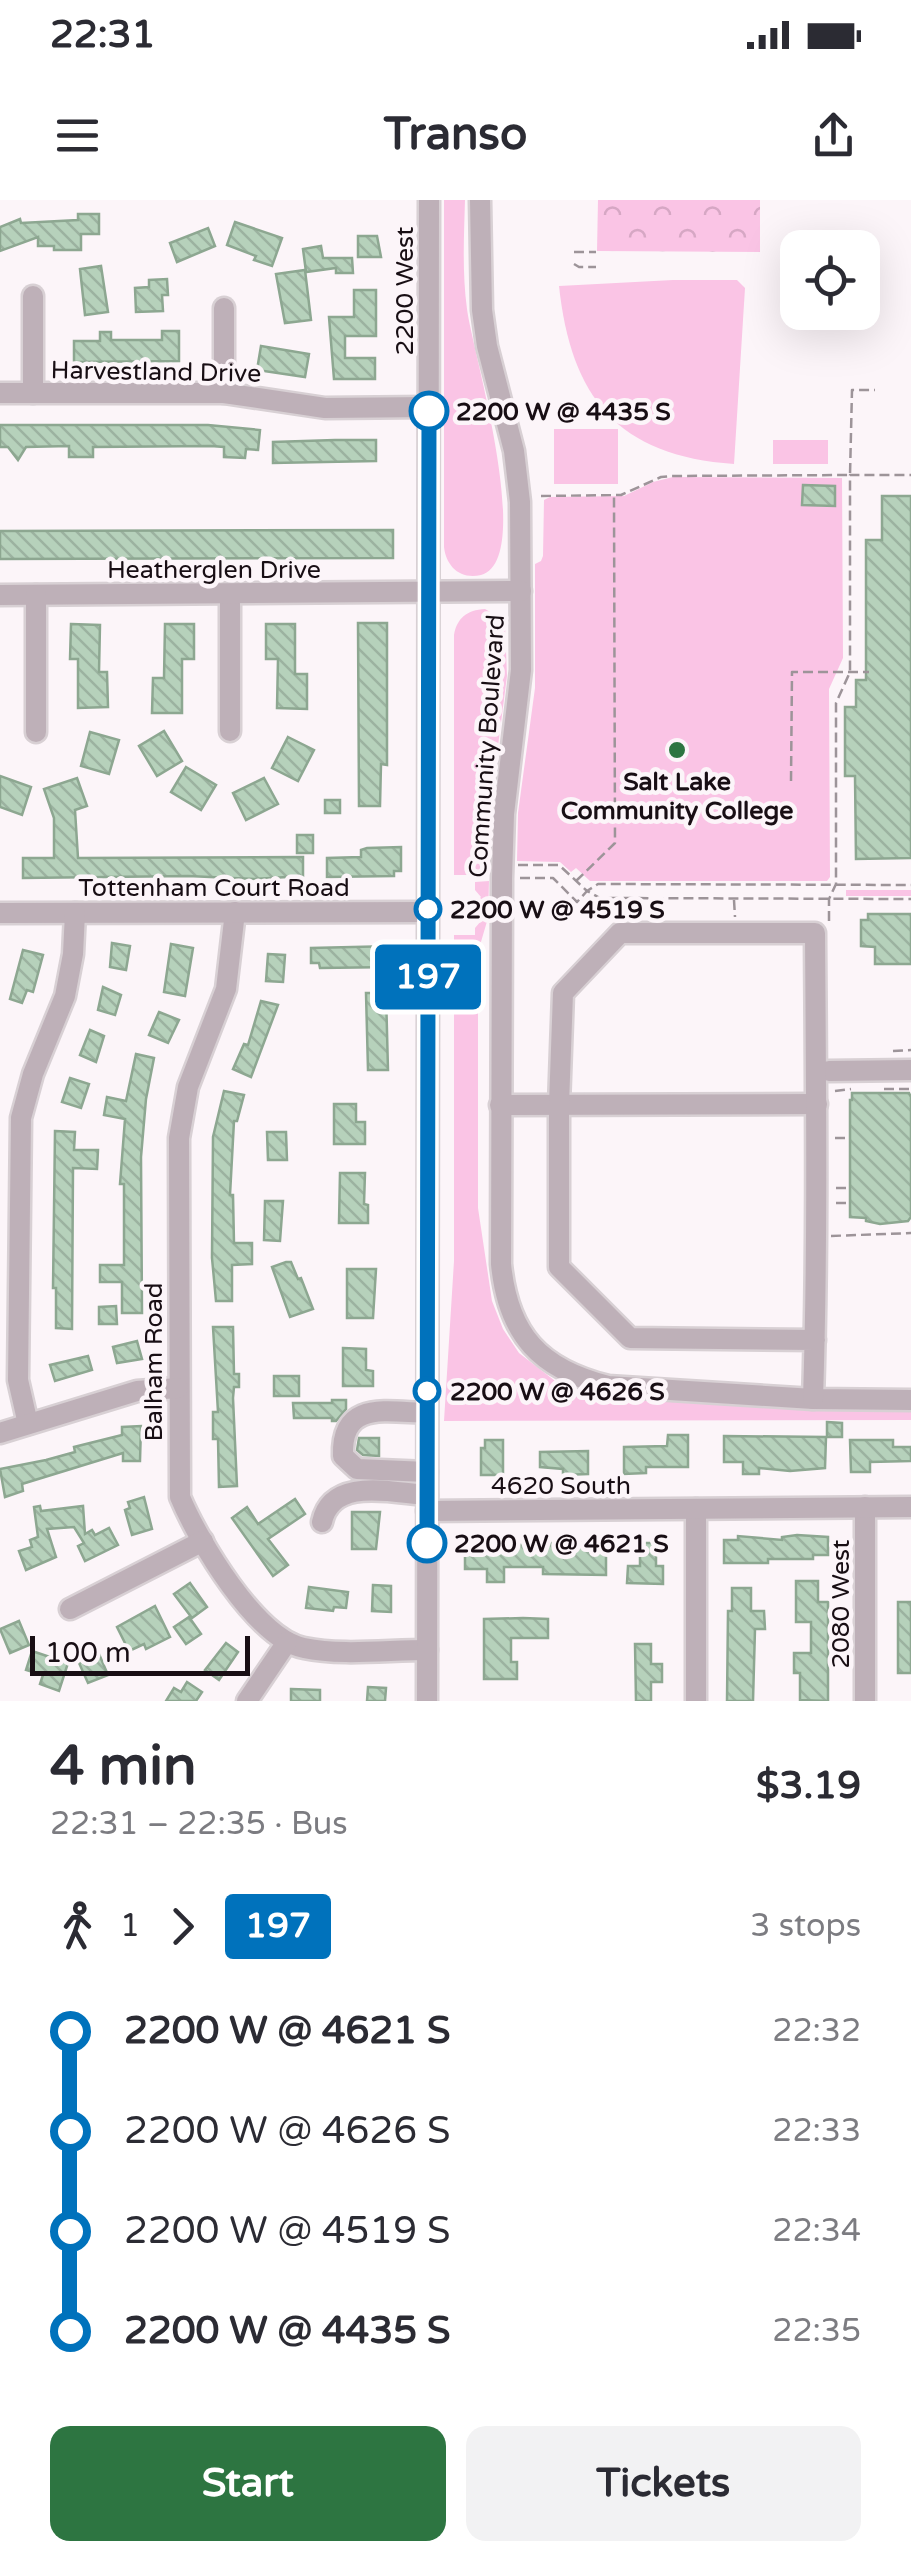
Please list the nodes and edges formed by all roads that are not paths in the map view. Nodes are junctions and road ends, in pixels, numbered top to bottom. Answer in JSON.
{"nodes":[{"id":1,"x":429,"y":200,"type":"edge"},
{"id":2,"x":480,"y":200,"type":"edge"},
{"id":3,"x":33,"y":296,"type":"dead end"},
{"id":4,"x":224,"y":308,"type":"dead end"},
{"id":5,"x":224,"y":392,"type":"junction"},
{"id":6,"x":0,"y":393,"type":"edge"},
{"id":7,"x":33,"y":393,"type":"junction"},
{"id":8,"x":429,"y":408,"type":"junction"},
{"id":9,"x":521,"y":591,"type":"junction"},
{"id":10,"x":230,"y":594,"type":"junction"},
{"id":11,"x":429,"y":594,"type":"junction"},
{"id":12,"x":0,"y":595,"type":"edge"},
{"id":13,"x":36,"y":595,"type":"junction"},
{"id":14,"x":230,"y":731,"type":"dead end"},
{"id":15,"x":36,"y":732,"type":"dead end"},
{"id":16,"x":235,"y":912,"type":"junction"},
{"id":17,"x":428,"y":912,"type":"junction"},
{"id":18,"x":0,"y":913,"type":"edge"},
{"id":19,"x":75,"y":913,"type":"junction"},
{"id":20,"x":911,"y":1070,"type":"edge"},
{"id":21,"x":825,"y":1089,"type":"junction"},
{"id":22,"x":500,"y":1105,"type":"junction"},
{"id":23,"x":559,"y":1105,"type":"junction"},
{"id":24,"x":815,"y":1340,"type":"junction"},
{"id":25,"x":178,"y":1388,"type":"junction"},
{"id":26,"x":813,"y":1399,"type":"junction"},
{"id":27,"x":911,"y":1400,"type":"edge"},
{"id":28,"x":427,"y":1414,"type":"junction"},
{"id":29,"x":28,"y":1424,"type":"junction"},
{"id":30,"x":0,"y":1432,"type":"edge"},
{"id":31,"x":428,"y":1472,"type":"junction"},
{"id":32,"x":427,"y":1503,"type":"junction"},
{"id":33,"x":865,"y":1507,"type":"junction"},
{"id":34,"x":911,"y":1507,"type":"edge"},
{"id":35,"x":696,"y":1509,"type":"junction"},
{"id":36,"x":322,"y":1522,"type":"dead end"},
{"id":37,"x":203,"y":1541,"type":"junction"},
{"id":38,"x":70,"y":1609,"type":"dead end"},
{"id":39,"x":287,"y":1642,"type":"junction"},
{"id":40,"x":427,"y":1650,"type":"junction"},
{"id":41,"x":247,"y":1701,"type":"edge"},
{"id":42,"x":427,"y":1701,"type":"edge"},
{"id":43,"x":696,"y":1701,"type":"edge"},
{"id":44,"x":865,"y":1701,"type":"edge"}],
"edges":[{"from":1,"to":8,"type":"street","name":"2200 West"},
{"from":2,"to":9,"type":"street","name":"Community Boulevard"},
{"from":3,"to":7,"type":"street"},
{"from":4,"to":5,"type":"street"},
{"from":5,"to":7,"type":"street","name":"Harvestland Drive"},
{"from":5,"to":8,"type":"street","name":"Harvestland Drive"},
{"from":6,"to":7,"type":"street","name":"Harvestland Drive"},
{"from":8,"to":11,"type":"street","name":"2200 West"},
{"from":9,"to":11,"type":"street","name":"Heatherglen Drive"},
{"from":9,"to":22,"type":"street","name":"Community Boulevard"},
{"from":10,"to":11,"type":"street","name":"Heatherglen Drive"},
{"from":10,"to":13,"type":"street","name":"Heatherglen Drive"},
{"from":10,"to":14,"type":"street"},
{"from":11,"to":17,"type":"street","name":"2200 West"},
{"from":12,"to":13,"type":"street","name":"Heatherglen Drive"},
{"from":13,"to":15,"type":"street"},
{"from":16,"to":17,"type":"street","name":"Tottenham Court Road"},
{"from":16,"to":19,"type":"street","name":"Tottenham Court Road"},
{"from":16,"to":25,"type":"street","name":"Balham Road"},
{"from":17,"to":28,"type":"street","name":"2200 West"},
{"from":18,"to":19,"type":"street","name":"Tottenham Court Road"},
{"from":19,"to":29,"type":"street"},
{"from":20,"to":21,"type":"street"},
{"from":21,"to":23,"type":"street"},
{"from":21,"to":23,"type":"street"},
{"from":21,"to":24,"type":"street"},
{"from":22,"to":23,"type":"street"},
{"from":22,"to":26,"type":"street","name":"Community Boulevard"},
{"from":23,"to":24,"type":"street"},
{"from":24,"to":26,"type":"street"},
{"from":25,"to":29,"type":"street"},
{"from":25,"to":37,"type":"street","name":"Balham Road"},
{"from":26,"to":27,"type":"street","name":"Community Boulevard"},
{"from":28,"to":31,"type":"street","name":"2200 West"},
{"from":28,"to":31,"type":"street"},
{"from":29,"to":30,"type":"street"},
{"from":31,"to":32,"type":"street","name":"2200 West"},
{"from":32,"to":35,"type":"street","name":"4620 South"},
{"from":32,"to":36,"type":"street","name":"4620 South"},
{"from":32,"to":40,"type":"street","name":"2200 West"},
{"from":33,"to":34,"type":"street","name":"4620 South"},
{"from":33,"to":35,"type":"street","name":"4620 South"},
{"from":33,"to":44,"type":"street","name":"2080 West"},
{"from":35,"to":43,"type":"street"},
{"from":37,"to":38,"type":"street"},
{"from":37,"to":39,"type":"street","name":"Balham Road"},
{"from":39,"to":40,"type":"street"},
{"from":39,"to":41,"type":"street"},
{"from":40,"to":42,"type":"street","name":"2200 West"}]}
